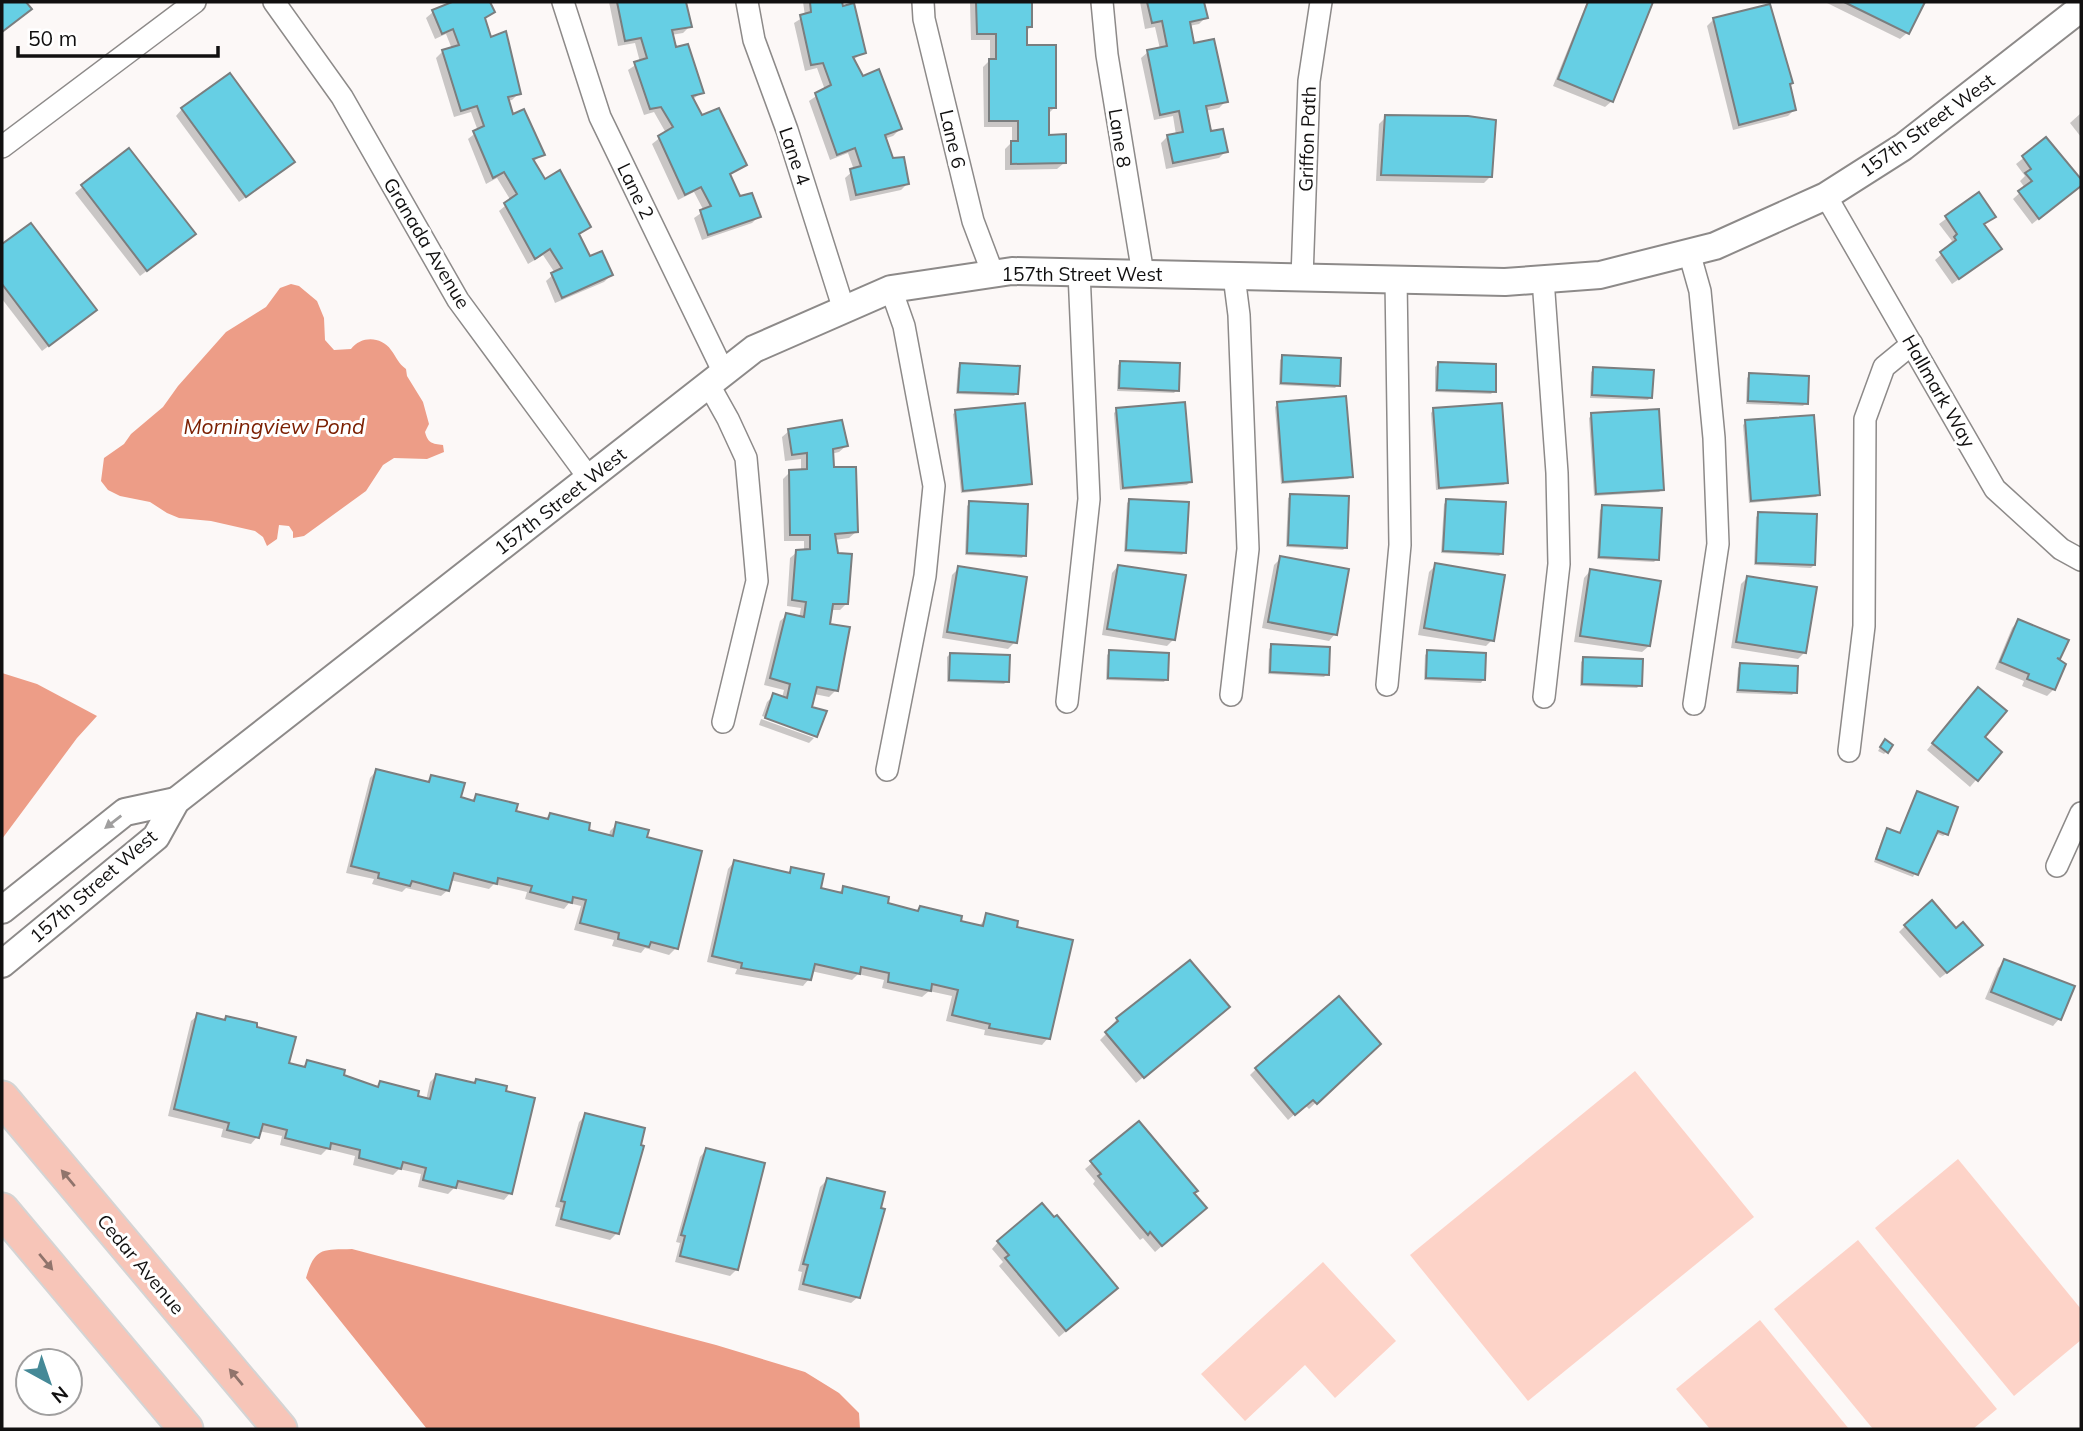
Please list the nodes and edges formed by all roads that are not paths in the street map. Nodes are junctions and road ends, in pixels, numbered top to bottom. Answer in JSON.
{"nodes":[{"id":1,"x":195,"y":2,"type":"edge"},
{"id":2,"x":274,"y":2,"type":"edge"},
{"id":3,"x":564,"y":2,"type":"edge"},
{"id":4,"x":747,"y":2,"type":"edge"},
{"id":5,"x":923,"y":2,"type":"edge"},
{"id":6,"x":1102,"y":2,"type":"edge"},
{"id":7,"x":1321,"y":2,"type":"edge"},
{"id":8,"x":2081,"y":8,"type":"edge"},
{"id":9,"x":2,"y":147,"type":"edge"},
{"id":10,"x":1826,"y":196,"type":"junction"},
{"id":11,"x":1689,"y":252,"type":"junction"},
{"id":12,"x":1079,"y":272,"type":"junction"},
{"id":13,"x":993,"y":274,"type":"junction"},
{"id":14,"x":1143,"y":274,"type":"junction"},
{"id":15,"x":1234,"y":276,"type":"junction"},
{"id":16,"x":1302,"y":278,"type":"junction"},
{"id":17,"x":1543,"y":279,"type":"junction"},
{"id":18,"x":1396,"y":280,"type":"junction"},
{"id":19,"x":891,"y":289,"type":"junction"},
{"id":20,"x":844,"y":310,"type":"junction"},
{"id":21,"x":1912,"y":344,"type":"junction"},
{"id":22,"x":716,"y":379,"type":"junction"},
{"id":23,"x":589,"y":478,"type":"junction"},
{"id":24,"x":2081,"y":560,"type":"edge"},
{"id":25,"x":1387,"y":685,"type":"dead end"},
{"id":26,"x":1231,"y":695,"type":"dead end"},
{"id":27,"x":1544,"y":698,"type":"dead end"},
{"id":28,"x":1067,"y":702,"type":"dead end"},
{"id":29,"x":1694,"y":704,"type":"dead end"},
{"id":30,"x":723,"y":722,"type":"dead end"},
{"id":31,"x":1849,"y":751,"type":"dead end"},
{"id":32,"x":887,"y":770,"type":"dead end"},
{"id":33,"x":176,"y":801,"type":"junction"},
{"id":34,"x":2081,"y":813,"type":"edge"},
{"id":35,"x":2057,"y":866,"type":"dead end"},
{"id":36,"x":2,"y":910,"type":"edge"},
{"id":37,"x":2,"y":964,"type":"edge"},
{"id":38,"x":2,"y":1098,"type":"edge"},
{"id":39,"x":2,"y":1210,"type":"edge"},
{"id":40,"x":186,"y":1429,"type":"edge"},
{"id":41,"x":280,"y":1429,"type":"edge"}],
"edges":[{"from":1,"to":9,"type":"street"},
{"from":2,"to":23,"type":"street","name":"Granada Avenue"},
{"from":3,"to":22,"type":"street","name":"Lane 2"},
{"from":4,"to":20,"type":"street","name":"Lane 4"},
{"from":5,"to":13,"type":"street","name":"Lane 6"},
{"from":6,"to":14,"type":"street","name":"Lane 8"},
{"from":7,"to":16,"type":"street","name":"Griffon Path"},
{"from":8,"to":10,"type":"street","name":"157th Street West"},
{"from":10,"to":11,"type":"street","name":"157th Street West"},
{"from":10,"to":21,"type":"street","name":"Hallmark Way"},
{"from":11,"to":17,"type":"street","name":"157th Street West"},
{"from":11,"to":29,"type":"street"},
{"from":12,"to":13,"type":"street","name":"157th Street West"},
{"from":12,"to":14,"type":"street","name":"157th Street West"},
{"from":12,"to":28,"type":"street"},
{"from":13,"to":19,"type":"street","name":"157th Street West"},
{"from":14,"to":15,"type":"street","name":"157th Street West"},
{"from":15,"to":16,"type":"street","name":"157th Street West"},
{"from":15,"to":26,"type":"street"},
{"from":16,"to":18,"type":"street","name":"157th Street West"},
{"from":17,"to":18,"type":"street","name":"157th Street West"},
{"from":17,"to":27,"type":"street"},
{"from":18,"to":25,"type":"street"},
{"from":19,"to":20,"type":"street","name":"157th Street West"},
{"from":19,"to":32,"type":"street"},
{"from":20,"to":22,"type":"street","name":"157th Street West"},
{"from":21,"to":24,"type":"street","name":"Hallmark Way"},
{"from":21,"to":31,"type":"street"},
{"from":22,"to":23,"type":"street","name":"157th Street West"},
{"from":22,"to":30,"type":"street","name":"Lane 2"},
{"from":23,"to":33,"type":"street","name":"157th Street West"},
{"from":33,"to":36,"type":"street","name":"157th Street West","one_way":true},
{"from":33,"to":37,"type":"street","name":"157th Street West"},
{"from":34,"to":35,"type":"street"},
{"from":41,"to":38,"type":"main road","name":"Cedar Avenue","one_way":true},
{"from":39,"to":40,"type":"main road","one_way":true}]}
